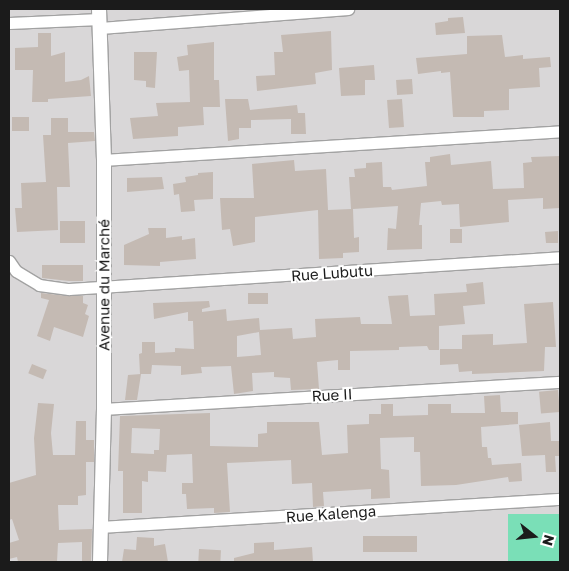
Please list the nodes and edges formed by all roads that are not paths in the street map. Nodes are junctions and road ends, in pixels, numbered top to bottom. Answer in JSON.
{"nodes":[{"id":1,"x":348,"y":9,"type":"edge"},
{"id":2,"x":100,"y":19,"type":"edge"},
{"id":3,"x":9,"y":22,"type":"edge"},
{"id":4,"x":560,"y":131,"type":"edge"},
{"id":5,"x":104,"y":160,"type":"junction"},
{"id":6,"x":560,"y":257,"type":"edge"},
{"id":7,"x":9,"y":261,"type":"edge"},
{"id":8,"x":104,"y":289,"type":"junction"},
{"id":9,"x":560,"y":382,"type":"edge"},
{"id":10,"x":104,"y":409,"type":"junction"},
{"id":11,"x":560,"y":499,"type":"edge"},
{"id":12,"x":101,"y":527,"type":"junction"},
{"id":13,"x":100,"y":562,"type":"edge"}],
"edges":[{"from":1,"to":2,"type":"street"},
{"from":2,"to":3,"type":"street"},
{"from":2,"to":5,"type":"street","name":"Avenue du Marché"},
{"from":4,"to":5,"type":"street"},
{"from":5,"to":8,"type":"street","name":"Avenue du Marché"},
{"from":6,"to":8,"type":"street","name":"Rue Lubutu"},
{"from":7,"to":8,"type":"street","name":"Rue Lubutu"},
{"from":8,"to":10,"type":"street","name":"Avenue du Marché"},
{"from":9,"to":10,"type":"street","name":"Rue II"},
{"from":10,"to":12,"type":"street","name":"Avenue du Marché"},
{"from":11,"to":12,"type":"street","name":"Rue Kalenga"},
{"from":12,"to":13,"type":"street","name":"Avenue du Marché"}]}
